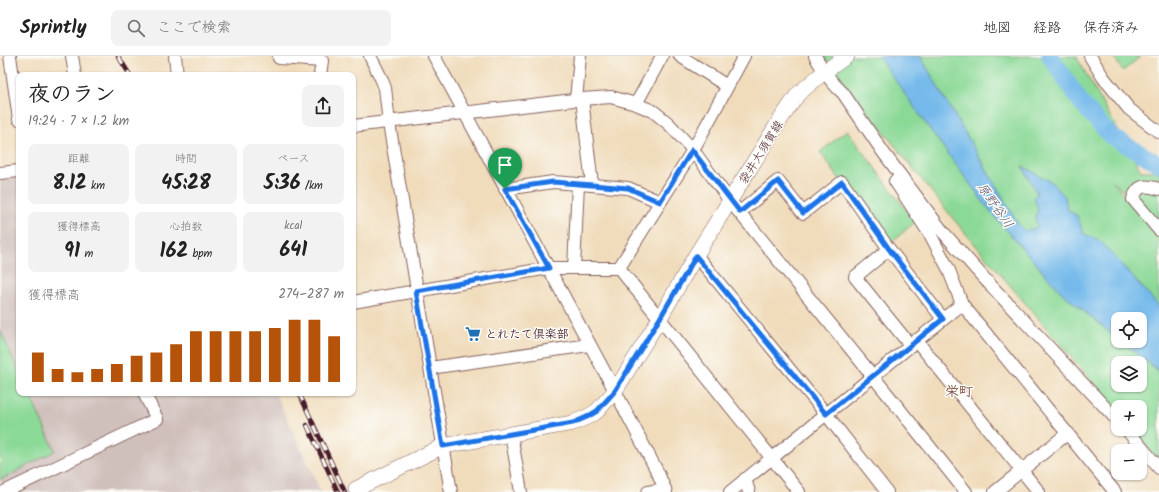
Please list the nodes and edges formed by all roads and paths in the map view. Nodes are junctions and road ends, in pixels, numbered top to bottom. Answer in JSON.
{"nodes":[{"id":1,"x":10,"y":56,"type":"edge"},
{"id":2,"x":72,"y":56,"type":"edge"},
{"id":3,"x":175,"y":56,"type":"edge"},
{"id":4,"x":279,"y":56,"type":"edge"},
{"id":5,"x":370,"y":56,"type":"edge"},
{"id":6,"x":434,"y":56,"type":"edge"},
{"id":7,"x":580,"y":56,"type":"edge"},
{"id":8,"x":662,"y":56,"type":"edge"},
{"id":9,"x":680,"y":56,"type":"edge"},
{"id":10,"x":744,"y":56,"type":"edge"},
{"id":11,"x":815,"y":56,"type":"edge"},
{"id":12,"x":847,"y":56,"type":"edge"},
{"id":13,"x":1090,"y":56,"type":"edge"},
{"id":14,"x":75,"y":72,"type":"edge"},
{"id":15,"x":177,"y":72,"type":"edge"},
{"id":16,"x":320,"y":72,"type":"edge"},
{"id":17,"x":824,"y":72,"type":"junction"},
{"id":18,"x":727,"y":86,"type":"junction"},
{"id":19,"x":16,"y":98,"type":"edge"},
{"id":20,"x":579,"y":100,"type":"junction"},
{"id":21,"x":636,"y":104,"type":"junction"},
{"id":22,"x":464,"y":113,"type":"junction"},
{"id":23,"x":389,"y":123,"type":"junction"},
{"id":24,"x":356,"y":126,"type":"edge"},
{"id":25,"x":1159,"y":132,"type":"edge"},
{"id":26,"x":692,"y":150,"type":"junction"},
{"id":27,"x":883,"y":152,"type":"junction"},
{"id":28,"x":16,"y":171,"type":"edge"},
{"id":29,"x":0,"y":174,"type":"edge"},
{"id":30,"x":578,"y":184,"type":"junction"},
{"id":31,"x":592,"y":185,"type":"junction"},
{"id":32,"x":1159,"y":188,"type":"edge"},
{"id":33,"x":505,"y":189,"type":"junction"},
{"id":34,"x":660,"y":202,"type":"junction"},
{"id":35,"x":735,"y":207,"type":"junction"},
{"id":36,"x":1159,"y":230,"type":"edge"},
{"id":37,"x":889,"y":249,"type":"junction"},
{"id":38,"x":696,"y":256,"type":"junction"},
{"id":39,"x":549,"y":268,"type":"junction"},
{"id":40,"x":574,"y":268,"type":"junction"},
{"id":41,"x":619,"y":268,"type":"junction"},
{"id":42,"x":416,"y":291,"type":"junction"},
{"id":43,"x":356,"y":301,"type":"edge"},
{"id":44,"x":962,"y":304,"type":"junction"},
{"id":45,"x":660,"y":318,"type":"junction"},
{"id":46,"x":943,"y":319,"type":"junction"},
{"id":47,"x":913,"y":343,"type":"junction"},
{"id":48,"x":589,"y":345,"type":"junction"},
{"id":49,"x":430,"y":368,"type":"junction"},
{"id":50,"x":872,"y":375,"type":"junction"},
{"id":51,"x":615,"y":391,"type":"junction"},
{"id":52,"x":146,"y":396,"type":"edge"},
{"id":53,"x":826,"y":414,"type":"junction"},
{"id":54,"x":1111,"y":414,"type":"edge"},
{"id":55,"x":511,"y":434,"type":"junction"},
{"id":56,"x":1068,"y":434,"type":"junction"},
{"id":57,"x":1132,"y":436,"type":"edge"},
{"id":58,"x":443,"y":446,"type":"junction"},
{"id":59,"x":771,"y":458,"type":"junction"},
{"id":60,"x":1159,"y":468,"type":"edge"},
{"id":61,"x":1022,"y":470,"type":"junction"},
{"id":62,"x":745,"y":480,"type":"junction"},
{"id":63,"x":356,"y":489,"type":"dead end"},
{"id":64,"x":666,"y":490,"type":"edge"},
{"id":65,"x":4,"y":492,"type":"edge"},
{"id":66,"x":451,"y":492,"type":"edge"},
{"id":67,"x":521,"y":492,"type":"edge"},
{"id":68,"x":648,"y":492,"type":"edge"},
{"id":69,"x":730,"y":492,"type":"edge"},
{"id":70,"x":749,"y":492,"type":"edge"},
{"id":71,"x":800,"y":492,"type":"edge"},
{"id":72,"x":887,"y":492,"type":"edge"},
{"id":73,"x":966,"y":492,"type":"edge"},
{"id":74,"x":995,"y":492,"type":"edge"},
{"id":75,"x":1039,"y":492,"type":"edge"},
{"id":76,"x":1115,"y":492,"type":"edge"}],
"edges":[{"from":1,"to":19,"type":"street"},
{"from":2,"to":14,"type":"street"},
{"from":3,"to":15,"type":"street"},
{"from":4,"to":16,"type":"street"},
{"from":5,"to":23,"type":"street"},
{"from":6,"to":22,"type":"street"},
{"from":7,"to":20,"type":"street"},
{"from":8,"to":21,"type":"street"},
{"from":9,"to":18,"type":"street"},
{"from":10,"to":18,"type":"street"},
{"from":11,"to":17,"type":"street"},
{"from":12,"to":17,"type":"main road","name":"袋井大須賀線"},
{"from":13,"to":25,"type":"street"},
{"from":17,"to":27,"type":"street"},
{"from":17,"to":35,"type":"main road","name":"袋井大須賀線"},
{"from":18,"to":26,"type":"street"},
{"from":20,"to":21,"type":"street"},
{"from":20,"to":22,"type":"street"},
{"from":20,"to":31,"type":"street"},
{"from":21,"to":26,"type":"street"},
{"from":22,"to":23,"type":"street"},
{"from":22,"to":33,"type":"street"},
{"from":23,"to":24,"type":"street"},
{"from":23,"to":42,"type":"street"},
{"from":26,"to":34,"type":"street"},
{"from":26,"to":35,"type":"street"},
{"from":27,"to":44,"type":"street"},
{"from":27,"to":54,"type":"street"},
{"from":28,"to":29,"type":"street"},
{"from":30,"to":31,"type":"street"},
{"from":30,"to":33,"type":"street"},
{"from":30,"to":40,"type":"street"},
{"from":31,"to":34,"type":"street"},
{"from":32,"to":36,"type":"street"},
{"from":33,"to":39,"type":"street"},
{"from":34,"to":41,"type":"street"},
{"from":35,"to":37,"type":"street"},
{"from":35,"to":38,"type":"main road","name":"袋井大須賀線"},
{"from":35,"to":50,"type":"street"},
{"from":37,"to":46,"type":"street"},
{"from":37,"to":47,"type":"street"},
{"from":38,"to":45,"type":"main road","name":"袋井大須賀線"},
{"from":38,"to":53,"type":"street"},
{"from":39,"to":40,"type":"street"},
{"from":39,"to":42,"type":"street"},
{"from":39,"to":48,"type":"street"},
{"from":40,"to":41,"type":"street"},
{"from":41,"to":45,"type":"street"},
{"from":42,"to":43,"type":"street"},
{"from":42,"to":49,"type":"street"},
{"from":44,"to":46,"type":"street"},
{"from":44,"to":56,"type":"street"},
{"from":45,"to":51,"type":"main road","name":"袋井大須賀線"},
{"from":45,"to":59,"type":"street"},
{"from":46,"to":47,"type":"street"},
{"from":47,"to":50,"type":"street"},
{"from":47,"to":61,"type":"street"},
{"from":48,"to":49,"type":"street"},
{"from":48,"to":51,"type":"street"},
{"from":49,"to":58,"type":"street"},
{"from":50,"to":53,"type":"street"},
{"from":50,"to":73,"type":"street"},
{"from":51,"to":55,"type":"main road","name":"袋井大須賀線"},
{"from":51,"to":64,"type":"street"},
{"from":52,"to":65,"type":"street"},
{"from":53,"to":59,"type":"street"},
{"from":53,"to":72,"type":"street"},
{"from":55,"to":58,"type":"main road","name":"袋井大須賀線"},
{"from":55,"to":67,"type":"street"},
{"from":56,"to":61,"type":"street"},
{"from":56,"to":76,"type":"street"},
{"from":57,"to":60,"type":"street"},
{"from":58,"to":63,"type":"main road","name":"袋井大須賀線"},
{"from":58,"to":66,"type":"street"},
{"from":59,"to":62,"type":"street"},
{"from":59,"to":71,"type":"street"},
{"from":61,"to":74,"type":"street"},
{"from":61,"to":75,"type":"street"},
{"from":62,"to":69,"type":"street"},
{"from":62,"to":70,"type":"street"},
{"from":64,"to":68,"type":"street"}]}
